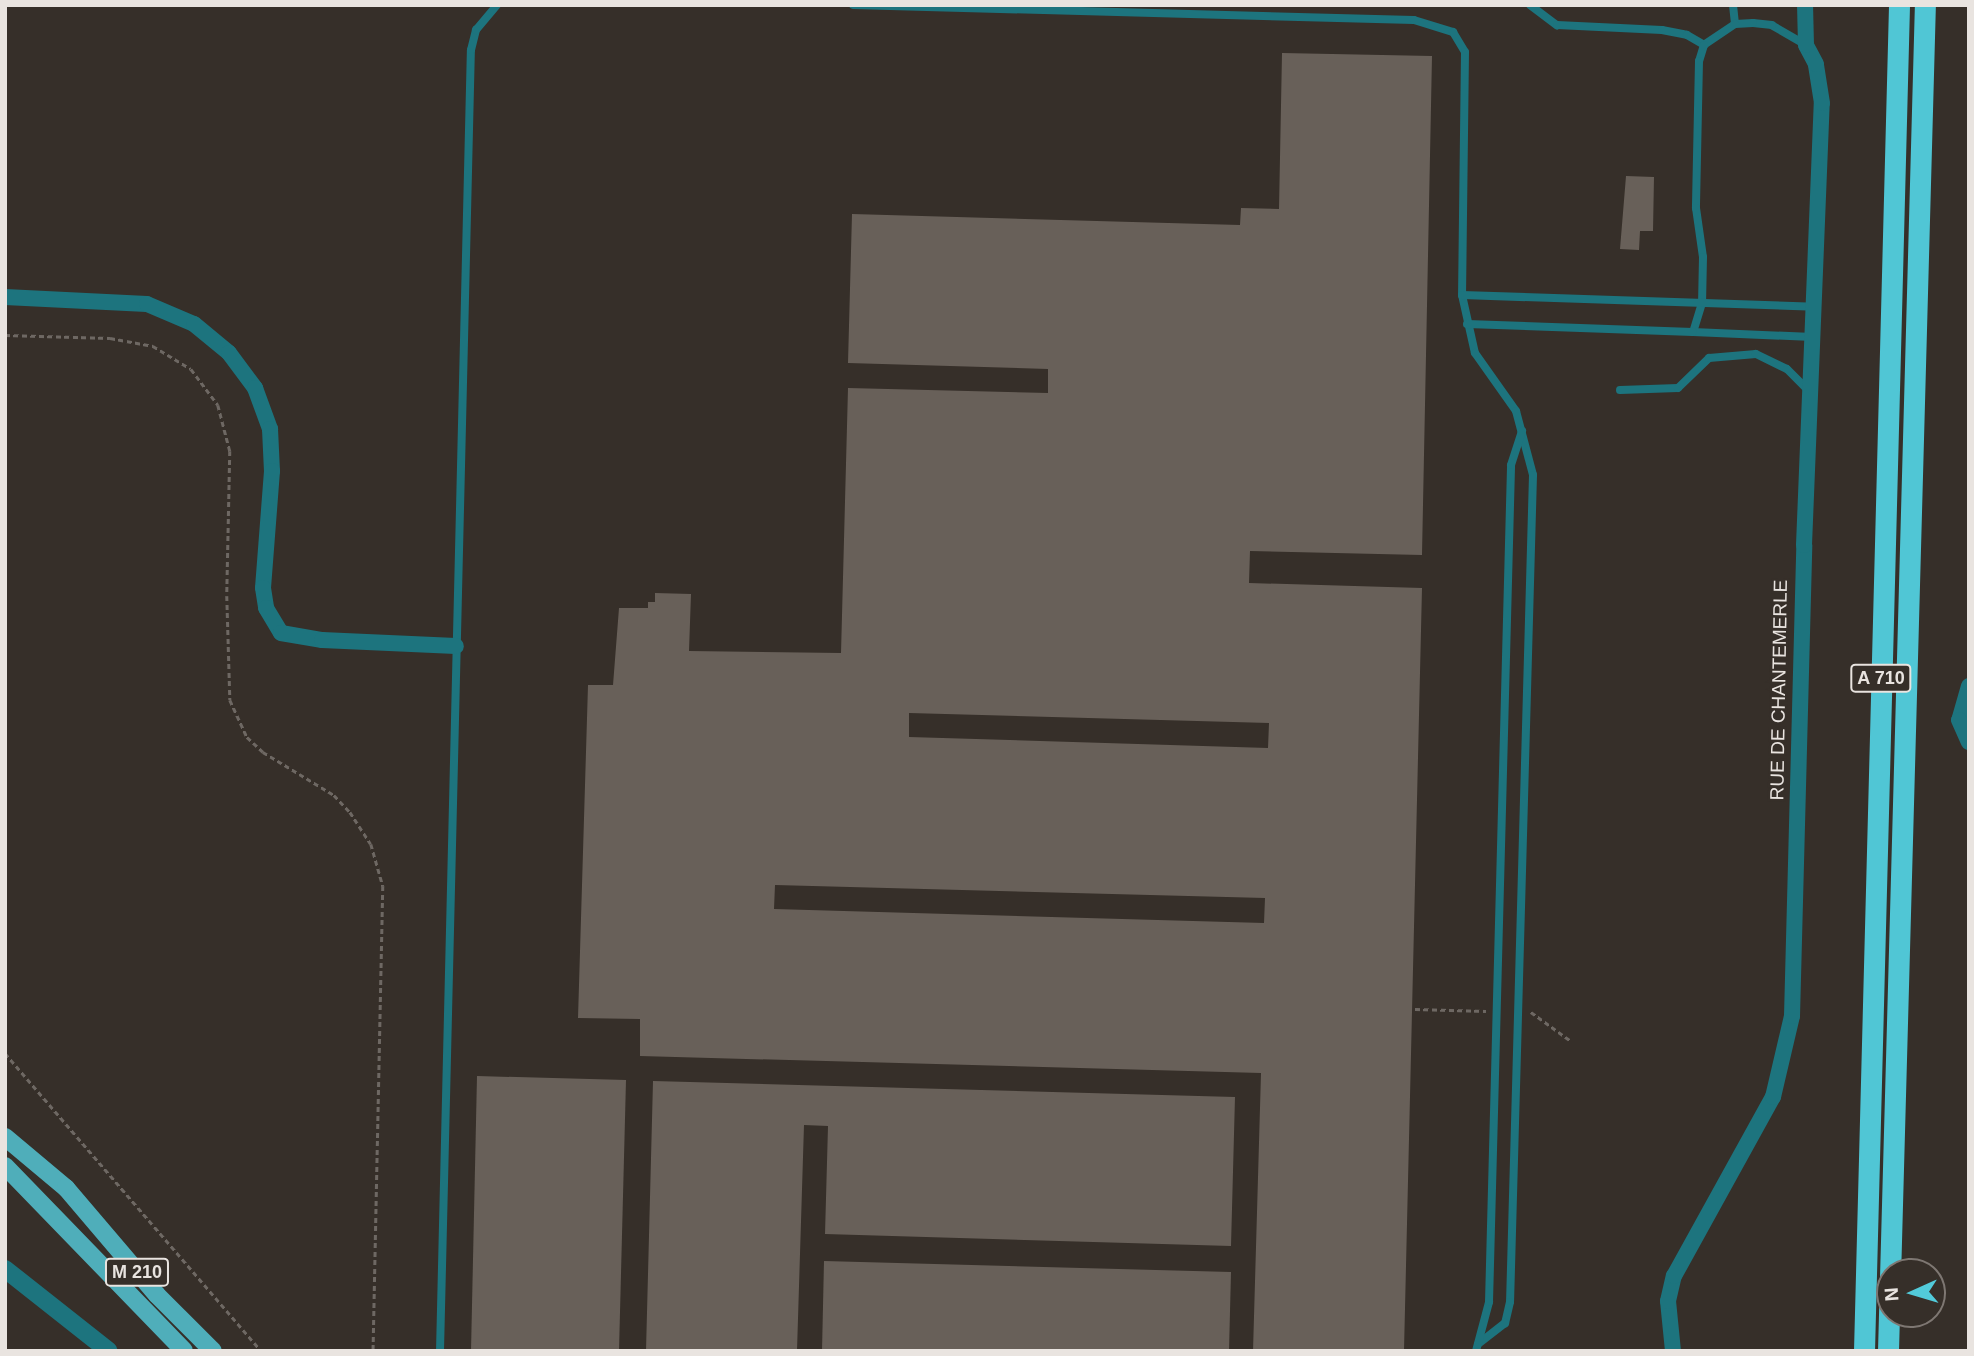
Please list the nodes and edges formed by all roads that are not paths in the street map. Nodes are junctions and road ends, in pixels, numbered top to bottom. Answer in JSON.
{"nodes":[{"id":1,"x":496,"y":5,"type":"edge"},
{"id":2,"x":853,"y":5,"type":"edge"},
{"id":3,"x":1530,"y":5,"type":"edge"},
{"id":4,"x":1733,"y":5,"type":"edge"},
{"id":5,"x":1805,"y":5,"type":"edge"},
{"id":6,"x":1899,"y":5,"type":"edge"},
{"id":7,"x":1925,"y":5,"type":"edge"},
{"id":8,"x":1735,"y":24,"type":"junction"},
{"id":9,"x":1806,"y":45,"type":"junction"},
{"id":10,"x":1704,"y":46,"type":"junction"},
{"id":11,"x":1462,"y":295,"type":"junction"},
{"id":12,"x":5,"y":297,"type":"edge"},
{"id":13,"x":1702,"y":303,"type":"junction"},
{"id":14,"x":1815,"y":307,"type":"junction"},
{"id":15,"x":1467,"y":324,"type":"junction"},
{"id":16,"x":1693,"y":332,"type":"junction"},
{"id":17,"x":1812,"y":337,"type":"junction"},
{"id":18,"x":1620,"y":390,"type":"dead end"},
{"id":19,"x":1810,"y":392,"type":"junction"},
{"id":20,"x":1523,"y":428,"type":"junction"},
{"id":21,"x":456,"y":646,"type":"junction"},
{"id":22,"x":1969,"y":686,"type":"edge"},
{"id":23,"x":1969,"y":742,"type":"edge"},
{"id":24,"x":5,"y":1137,"type":"edge"},
{"id":25,"x":5,"y":1166,"type":"edge"},
{"id":26,"x":1891,"y":1200,"type":"junction"},
{"id":27,"x":1896,"y":1258,"type":"edge"},
{"id":28,"x":5,"y":1269,"type":"edge"},
{"id":29,"x":1901,"y":1328,"type":"edge"},
{"id":30,"x":1477,"y":1348,"type":"edge"},
{"id":31,"x":109,"y":1351,"type":"edge"},
{"id":32,"x":184,"y":1351,"type":"edge"},
{"id":33,"x":213,"y":1351,"type":"edge"},
{"id":34,"x":440,"y":1351,"type":"edge"},
{"id":35,"x":1674,"y":1351,"type":"edge"},
{"id":36,"x":1864,"y":1351,"type":"edge"},
{"id":37,"x":1888,"y":1351,"type":"edge"},
{"id":38,"x":1902,"y":1351,"type":"edge"}],
"edges":[{"from":1,"to":21,"type":"lane"},
{"from":2,"to":11,"type":"lane"},
{"from":3,"to":10,"type":"lane"},
{"from":4,"to":8,"type":"lane"},
{"from":5,"to":9,"type":"street","name":"RUE DE CHANTEMERLE"},
{"from":6,"to":36,"type":"highway","number":"A 710"},
{"from":7,"to":26,"type":"highway","number":"A 710"},
{"from":8,"to":9,"type":"lane"},
{"from":8,"to":10,"type":"lane"},
{"from":9,"to":14,"type":"street","name":"RUE DE CHANTEMERLE"},
{"from":10,"to":13,"type":"lane"},
{"from":11,"to":13,"type":"lane"},
{"from":11,"to":15,"type":"lane"},
{"from":12,"to":21,"type":"street"},
{"from":13,"to":14,"type":"lane"},
{"from":13,"to":16,"type":"lane"},
{"from":14,"to":17,"type":"street","name":"RUE DE CHANTEMERLE"},
{"from":15,"to":16,"type":"lane"},
{"from":15,"to":20,"type":"lane"},
{"from":16,"to":17,"type":"lane"},
{"from":17,"to":19,"type":"street","name":"RUE DE CHANTEMERLE"},
{"from":18,"to":19,"type":"lane"},
{"from":19,"to":35,"type":"street","name":"RUE DE CHANTEMERLE"},
{"from":20,"to":30,"type":"lane"},
{"from":20,"to":30,"type":"lane"},
{"from":21,"to":34,"type":"lane"},
{"from":22,"to":23,"type":"street"},
{"from":24,"to":33,"type":"main road","number":"M 210"},
{"from":25,"to":32,"type":"main road","number":"M 210"},
{"from":26,"to":27,"type":"highway"},
{"from":26,"to":37,"type":"highway","number":"A 710"},
{"from":28,"to":31,"type":"street"},
{"from":29,"to":38,"type":"highway"}]}
